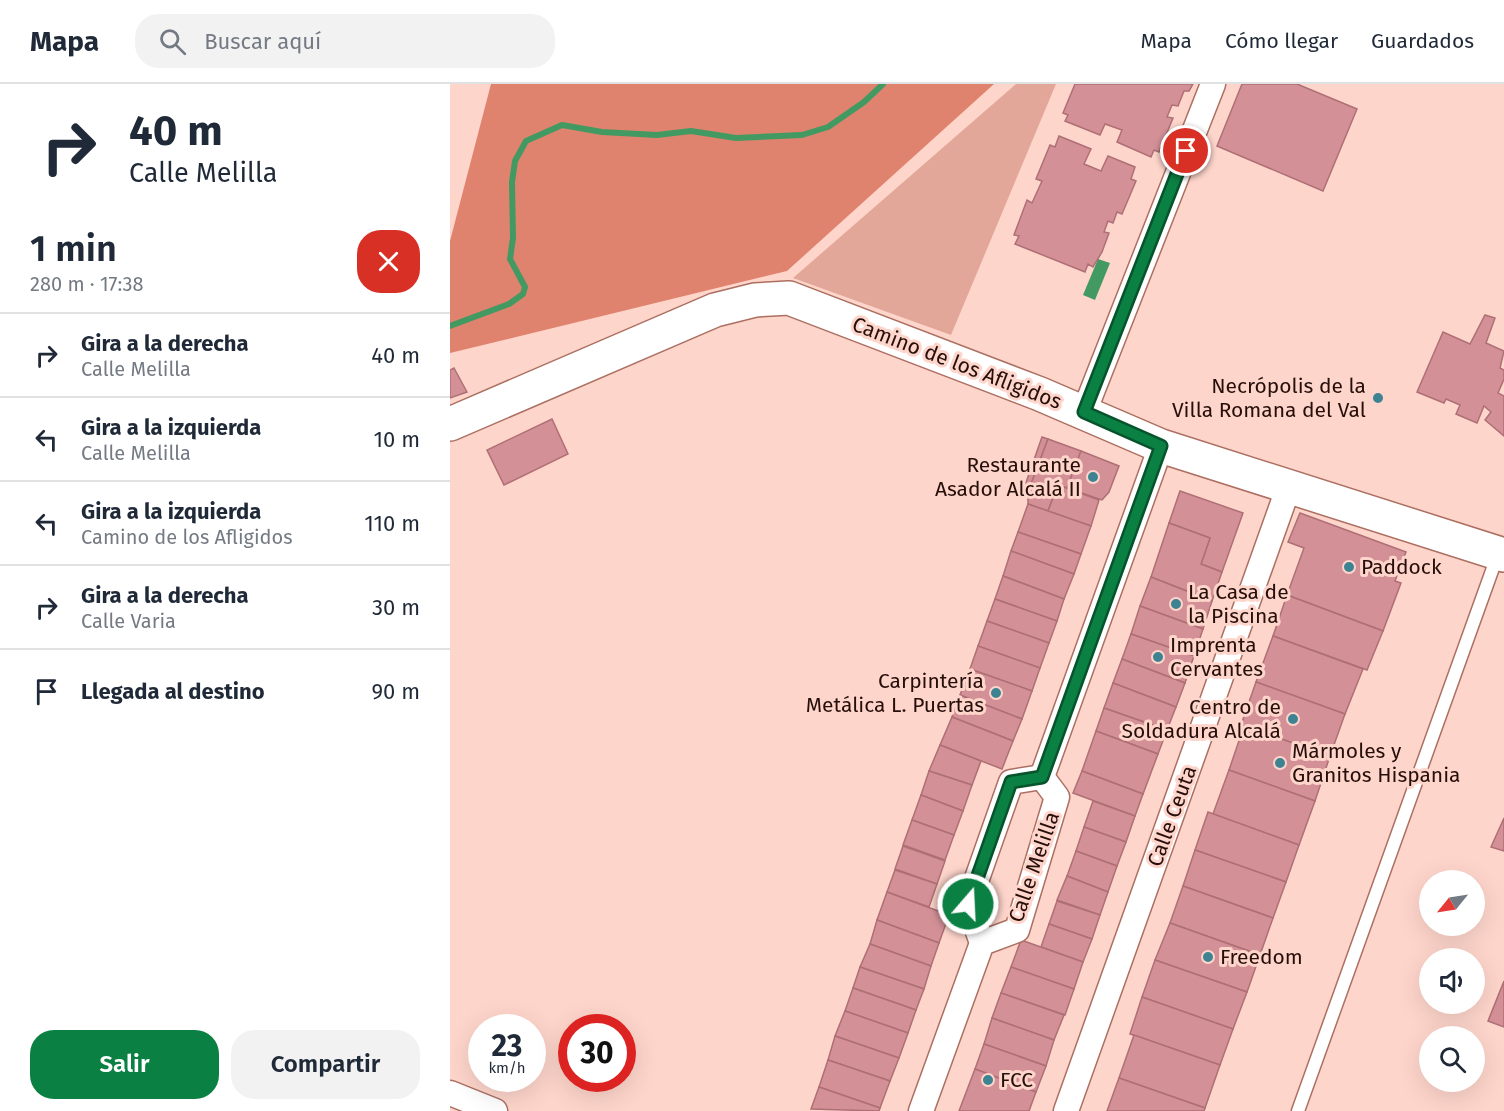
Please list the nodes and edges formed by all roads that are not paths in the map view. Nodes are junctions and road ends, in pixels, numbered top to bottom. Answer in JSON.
{"nodes":[{"id":1,"x":1213,"y":84,"type":"edge"},
{"id":2,"x":1084,"y":412,"type":"junction"},
{"id":3,"x":450,"y":424,"type":"edge"},
{"id":4,"x":1161,"y":446,"type":"junction"},
{"id":5,"x":1289,"y":486,"type":"junction"},
{"id":6,"x":1501,"y":554,"type":"edge"},
{"id":7,"x":1042,"y":777,"type":"junction"},
{"id":8,"x":982,"y":943,"type":"junction"},
{"id":9,"x":450,"y":1093,"type":"edge"},
{"id":10,"x":495,"y":1111,"type":"edge"},
{"id":11,"x":921,"y":1111,"type":"edge"},
{"id":12,"x":1066,"y":1111,"type":"edge"},
{"id":13,"x":1298,"y":1111,"type":"edge"}],
"edges":[{"from":1,"to":2,"type":"street"},
{"from":2,"to":3,"type":"street","name":"Camino de los Afligidos"},
{"from":2,"to":4,"type":"street","name":"Camino de los Afligidos"},
{"from":4,"to":5,"type":"street","name":"Camino de los Afligidos"},
{"from":4,"to":7,"type":"street","name":"Calle Melilla"},
{"from":5,"to":6,"type":"street","name":"Camino de los Afligidos"},
{"from":5,"to":12,"type":"street","name":"Calle Ceuta"},
{"from":6,"to":13,"type":"lane"},
{"from":7,"to":8,"type":"street","name":"Calle Melilla"},
{"from":7,"to":8,"type":"street","name":"Calle Melilla"},
{"from":8,"to":11,"type":"street"},
{"from":9,"to":10,"type":"street"}]}
